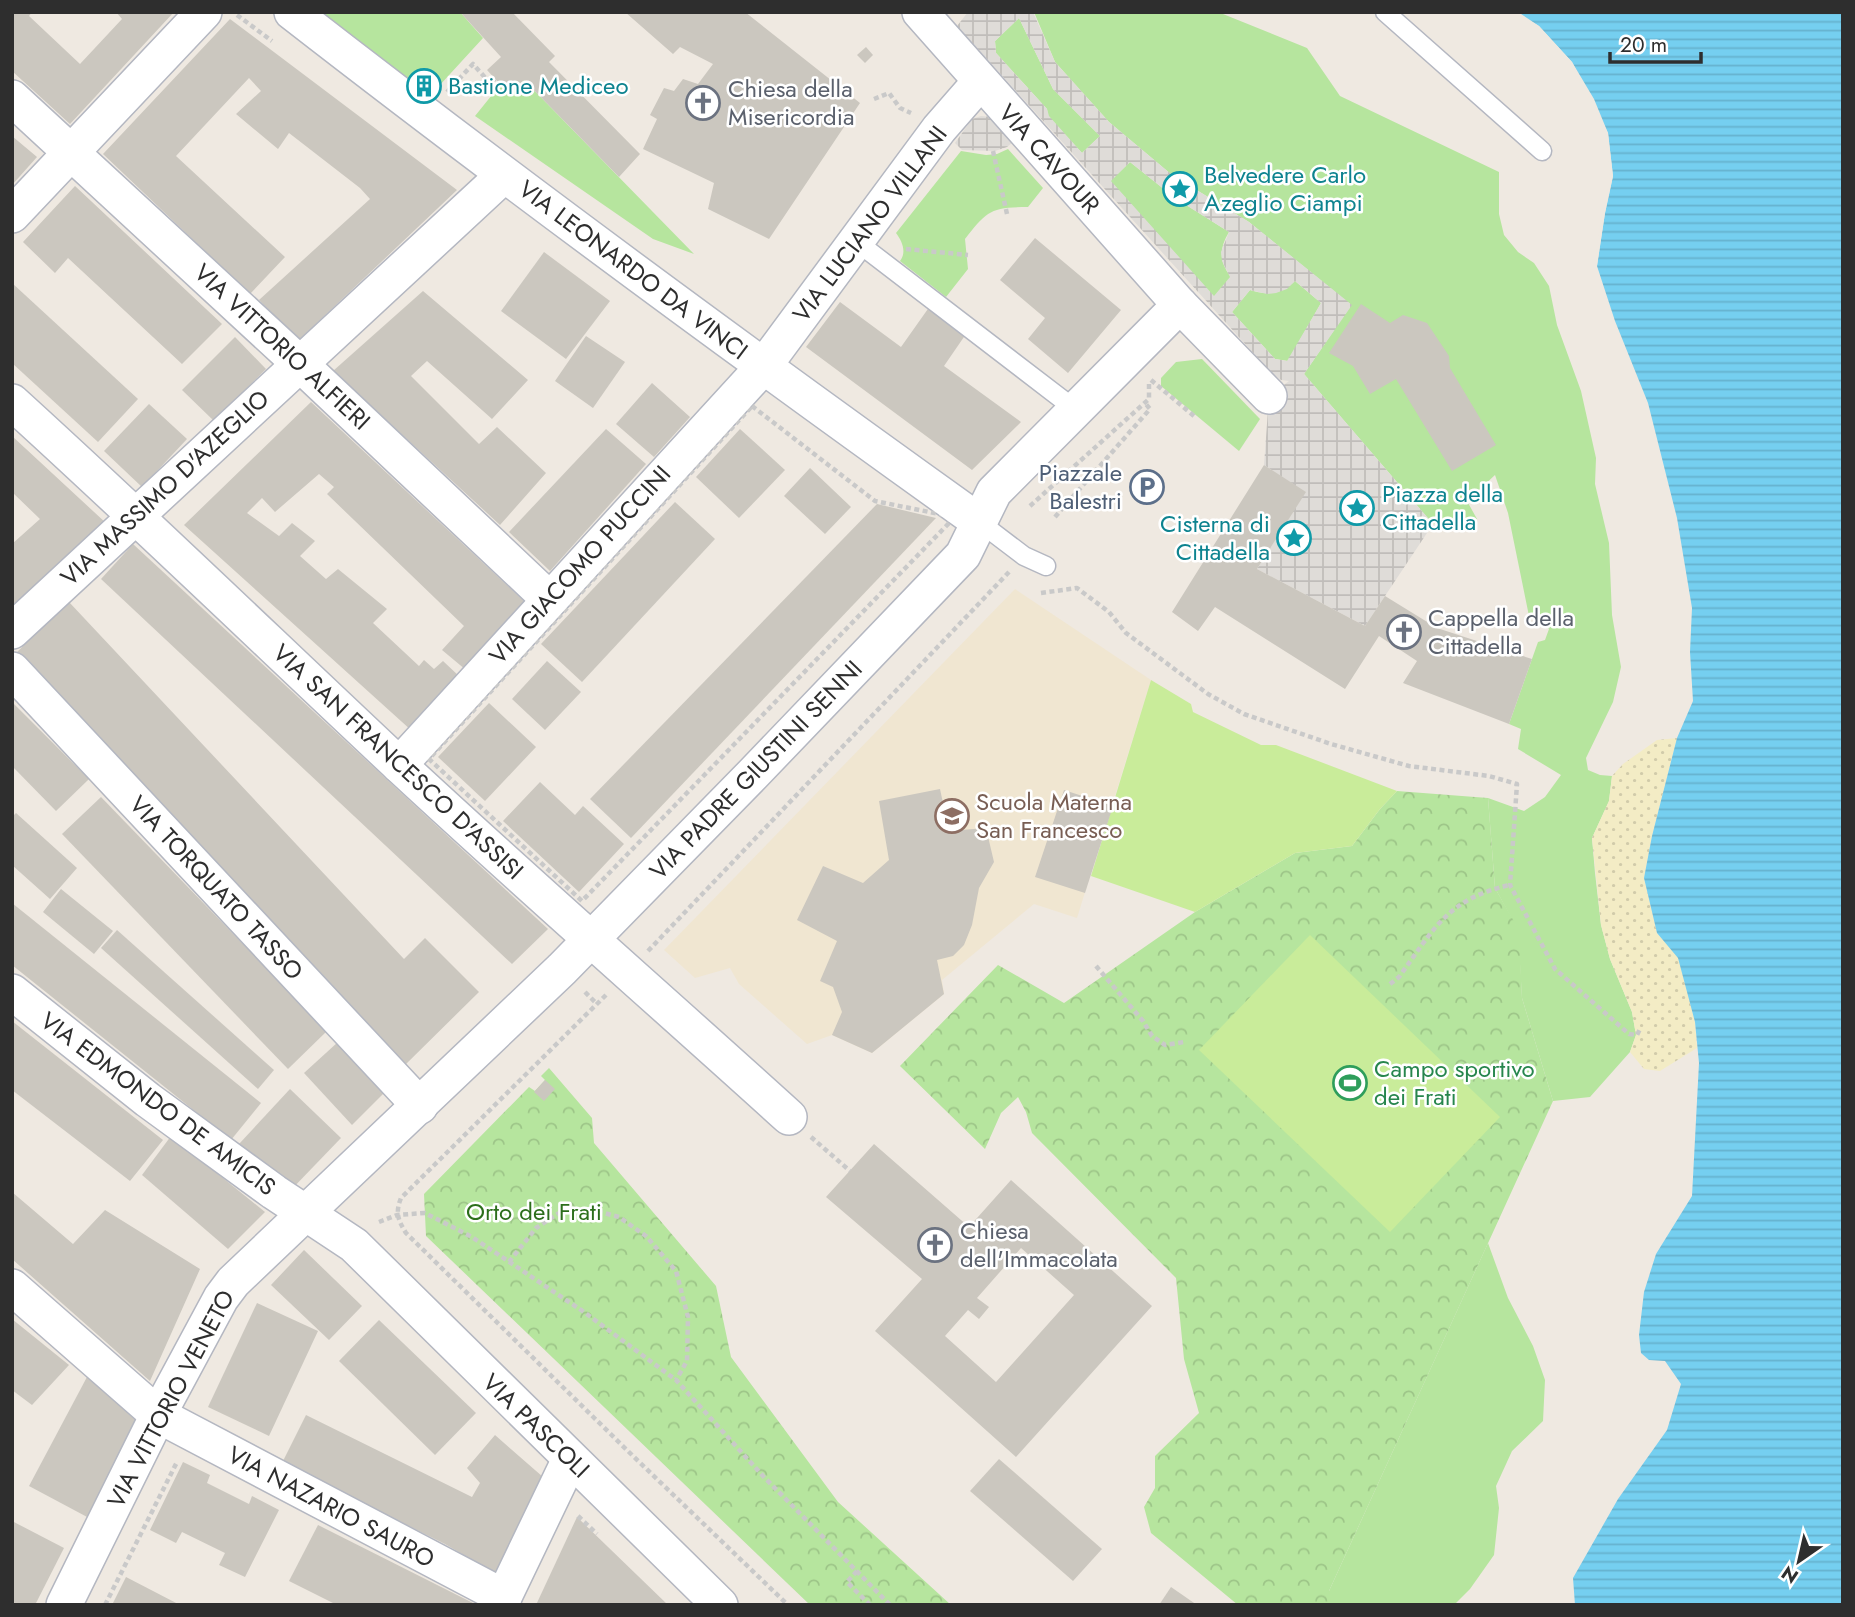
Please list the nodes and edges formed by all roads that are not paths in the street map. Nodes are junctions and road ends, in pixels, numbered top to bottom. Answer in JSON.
{"nodes":[{"id":1,"x":204,"y":12,"type":"edge"},
{"id":2,"x":292,"y":12,"type":"edge"},
{"id":3,"x":920,"y":12,"type":"edge"},
{"id":4,"x":1385,"y":12,"type":"edge"},
{"id":5,"x":980,"y":82,"type":"junction"},
{"id":6,"x":12,"y":98,"type":"edge"},
{"id":7,"x":1542,"y":151,"type":"dead end"},
{"id":8,"x":73,"y":152,"type":"junction"},
{"id":9,"x":504,"y":175,"type":"junction"},
{"id":10,"x":12,"y":215,"type":"edge"},
{"id":11,"x":857,"y":242,"type":"junction"},
{"id":12,"x":1180,"y":305,"type":"junction"},
{"id":13,"x":299,"y":363,"type":"junction"},
{"id":14,"x":763,"y":367,"type":"junction"},
{"id":15,"x":1269,"y":396,"type":"dead end"},
{"id":16,"x":12,"y":402,"type":"edge"},
{"id":17,"x":1076,"y":410,"type":"junction"},
{"id":18,"x":136,"y":515,"type":"junction"},
{"id":19,"x":978,"y":521,"type":"junction"},
{"id":20,"x":1046,"y":566,"type":"dead end"},
{"id":21,"x":549,"y":599,"type":"junction"},
{"id":22,"x":12,"y":631,"type":"edge"},
{"id":23,"x":12,"y":670,"type":"edge"},
{"id":24,"x":399,"y":765,"type":"junction"},
{"id":25,"x":590,"y":941,"type":"junction"},
{"id":26,"x":12,"y":992,"type":"edge"},
{"id":27,"x":420,"y":1106,"type":"junction"},
{"id":28,"x":789,"y":1117,"type":"road end"},
{"id":29,"x":342,"y":1179,"type":"junction"},
{"id":30,"x":305,"y":1214,"type":"junction"},
{"id":31,"x":363,"y":1235,"type":"junction"},
{"id":32,"x":12,"y":1287,"type":"edge"},
{"id":33,"x":158,"y":1415,"type":"junction"},
{"id":34,"x":570,"y":1459,"type":"junction"},
{"id":35,"x":502,"y":1601,"type":"edge"},
{"id":36,"x":64,"y":1605,"type":"edge"},
{"id":37,"x":720,"y":1605,"type":"edge"}],
"edges":[{"from":1,"to":8,"type":"street"},
{"from":2,"to":9,"type":"street","name":"VIA LEONARDO DA VINCI"},
{"from":3,"to":5,"type":"street","name":"VIA CAVOUR"},
{"from":4,"to":7,"type":"lane"},
{"from":5,"to":11,"type":"street","name":"VIA LUCIANO VILLANI"},
{"from":5,"to":12,"type":"street","name":"VIA CAVOUR"},
{"from":6,"to":8,"type":"street","name":"VIA VITTORIO ALFIERI"},
{"from":8,"to":10,"type":"street"},
{"from":8,"to":13,"type":"street","name":"VIA VITTORIO ALFIERI"},
{"from":9,"to":13,"type":"street","name":"VIA MASSIMO D'AZEGLIO"},
{"from":9,"to":14,"type":"street","name":"VIA LEONARDO DA VINCI"},
{"from":11,"to":14,"type":"street","name":"VIA LUCIANO VILLANI"},
{"from":11,"to":17,"type":"lane"},
{"from":12,"to":15,"type":"street"},
{"from":12,"to":17,"type":"street","name":"VIA PADRE GIUSTINI SENNI"},
{"from":13,"to":18,"type":"street","name":"VIA MASSIMO D'AZEGLIO"},
{"from":13,"to":21,"type":"street","name":"VIA VITTORIO ALFIERI"},
{"from":14,"to":19,"type":"street","name":"VIA LEONARDO DA VINCI"},
{"from":14,"to":21,"type":"street","name":"VIA GIACOMO PUCCINI"},
{"from":16,"to":18,"type":"street","name":"VIA SAN FRANCESCO D'ASSISI"},
{"from":17,"to":19,"type":"street","name":"VIA PADRE GIUSTINI SENNI"},
{"from":18,"to":22,"type":"street","name":"VIA MASSIMO D'AZEGLIO"},
{"from":18,"to":24,"type":"street","name":"VIA SAN FRANCESCO D'ASSISI"},
{"from":19,"to":20,"type":"lane"},
{"from":19,"to":25,"type":"street","name":"VIA PADRE GIUSTINI SENNI"},
{"from":21,"to":24,"type":"street","name":"VIA GIACOMO PUCCINI"},
{"from":23,"to":27,"type":"street","name":"VIA TORQUATO TASSO"},
{"from":24,"to":25,"type":"street","name":"VIA SAN FRANCESCO D'ASSISI"},
{"from":25,"to":27,"type":"street","name":"VIA PADRE GIUSTINI SENNI"},
{"from":25,"to":28,"type":"street","name":"VIA SAN FRANCESCO D'ASSISI"},
{"from":26,"to":30,"type":"street","name":"VIA EDMONDO DE AMICIS"},
{"from":27,"to":29,"type":"street","name":"VIA PADRE GIUSTINI SENNI"},
{"from":29,"to":30,"type":"street","name":"VIA PADRE GIUSTINI SENNI"},
{"from":29,"to":31,"type":"street"},
{"from":30,"to":31,"type":"street","name":"VIA PASCOLI"},
{"from":30,"to":33,"type":"street","name":"VIA VITTORIO VENETO"},
{"from":31,"to":34,"type":"street","name":"VIA PASCOLI"},
{"from":32,"to":33,"type":"street","name":"VIA NAZARIO SAURO"},
{"from":33,"to":35,"type":"street","name":"VIA NAZARIO SAURO"},
{"from":33,"to":36,"type":"street","name":"VIA VITTORIO VENETO"},
{"from":34,"to":35,"type":"street"},
{"from":34,"to":37,"type":"street","name":"VIA PASCOLI"}]}
